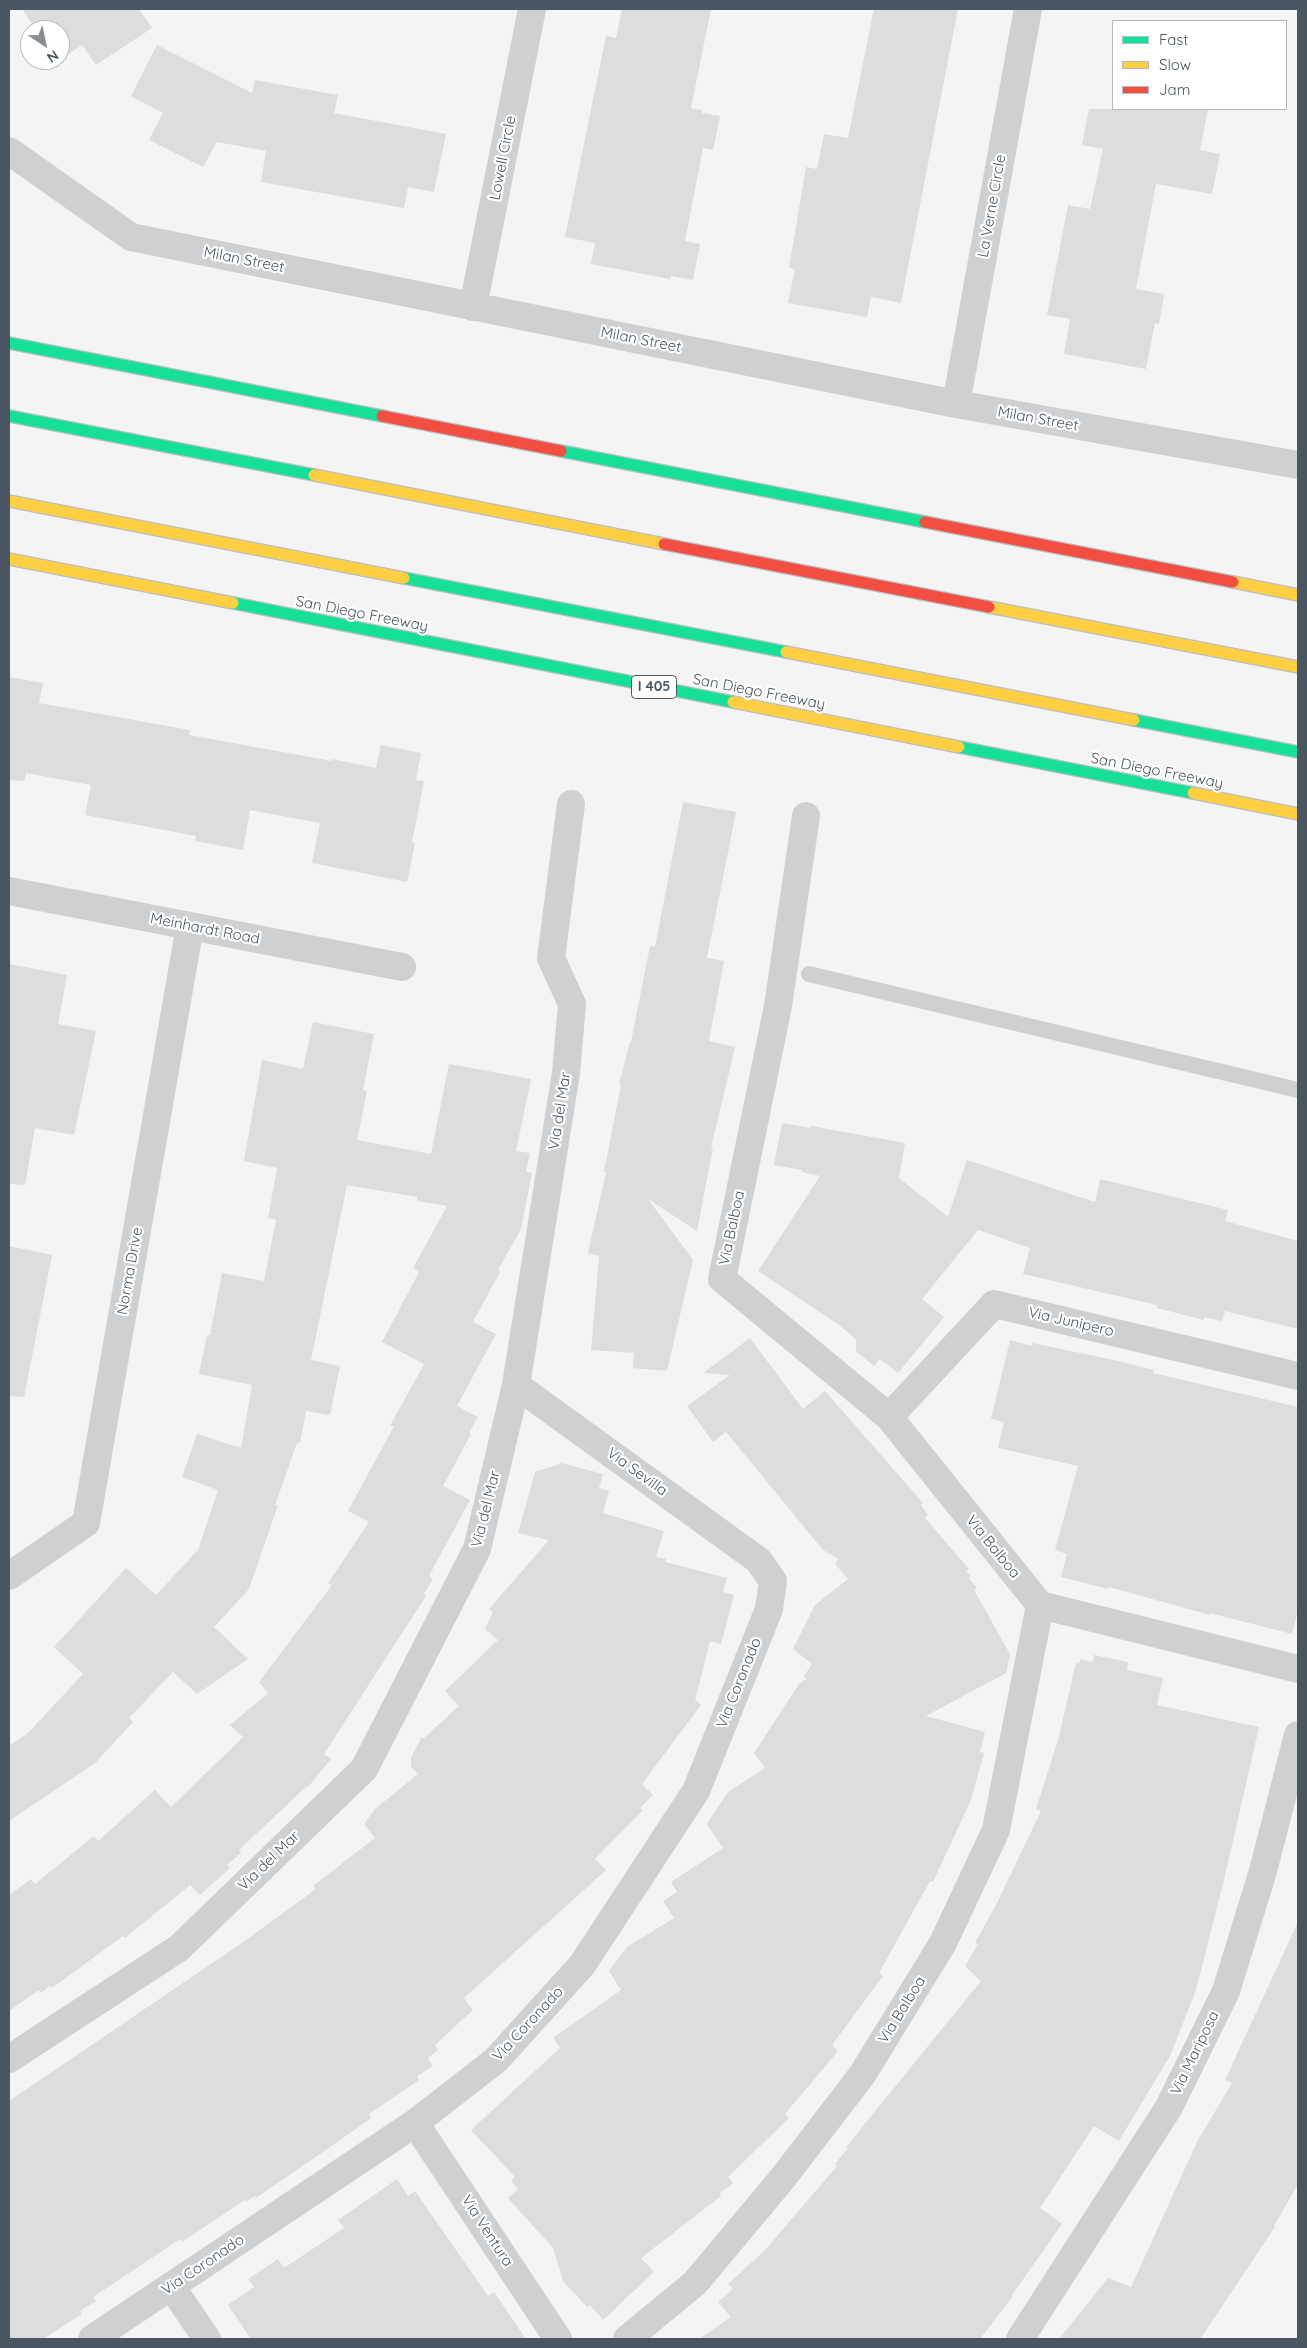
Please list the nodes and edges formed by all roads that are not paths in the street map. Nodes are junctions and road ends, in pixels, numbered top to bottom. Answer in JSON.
{"nodes":[{"id":1,"x":532,"y":9,"type":"edge"},
{"id":2,"x":1028,"y":9,"type":"edge"},
{"id":3,"x":9,"y":151,"type":"edge"},
{"id":4,"x":473,"y":307,"type":"junction"},
{"id":5,"x":9,"y":343,"type":"edge"},
{"id":6,"x":956,"y":404,"type":"junction"},
{"id":7,"x":9,"y":416,"type":"edge"},
{"id":8,"x":1298,"y":465,"type":"edge"},
{"id":9,"x":9,"y":501,"type":"edge"},
{"id":10,"x":9,"y":559,"type":"edge"},
{"id":11,"x":1298,"y":595,"type":"edge"},
{"id":12,"x":1298,"y":667,"type":"edge"},
{"id":13,"x":1298,"y":752,"type":"edge"},
{"id":14,"x":572,"y":804,"type":"dead end"},
{"id":15,"x":1298,"y":814,"type":"edge"},
{"id":16,"x":806,"y":816,"type":"dead end"},
{"id":17,"x":9,"y":891,"type":"edge"},
{"id":18,"x":190,"y":926,"type":"junction"},
{"id":19,"x":402,"y":967,"type":"dead end"},
{"id":20,"x":809,"y":974,"type":"dead end"},
{"id":21,"x":1298,"y":1090,"type":"edge"},
{"id":22,"x":1298,"y":1376,"type":"edge"},
{"id":23,"x":516,"y":1385,"type":"junction"},
{"id":24,"x":889,"y":1417,"type":"junction"},
{"id":25,"x":758,"y":1560,"type":"joint"},
{"id":26,"x":9,"y":1576,"type":"edge"},
{"id":27,"x":1040,"y":1605,"type":"junction"},
{"id":28,"x":1298,"y":1669,"type":"edge"},
{"id":29,"x":1298,"y":1735,"type":"edge"},
{"id":30,"x":9,"y":2059,"type":"edge"},
{"id":31,"x":416,"y":2123,"type":"junction"},
{"id":32,"x":171,"y":2286,"type":"junction"},
{"id":33,"x":92,"y":2339,"type":"edge"},
{"id":34,"x":206,"y":2339,"type":"edge"},
{"id":35,"x":558,"y":2339,"type":"edge"},
{"id":36,"x":627,"y":2339,"type":"edge"},
{"id":37,"x":1020,"y":2339,"type":"edge"}],
"edges":[{"from":1,"to":4,"type":"street","name":"Lowell Circle"},
{"from":2,"to":6,"type":"street","name":"La Verne Circle"},
{"from":3,"to":4,"type":"street","name":"Milan Street"},
{"from":4,"to":6,"type":"street","name":"Milan Street"},
{"from":5,"to":11,"type":"highway"},
{"from":6,"to":8,"type":"street","name":"Milan Street"},
{"from":7,"to":12,"type":"highway"},
{"from":9,"to":13,"type":"highway"},
{"from":10,"to":15,"type":"highway","name":"San Diego Freeway","number":"I 405"},
{"from":14,"to":23,"type":"street","name":"Via del Mar"},
{"from":16,"to":24,"type":"street","name":"Via Balboa"},
{"from":17,"to":18,"type":"street","name":"Meinhardt Road"},
{"from":18,"to":19,"type":"street","name":"Meinhardt Road"},
{"from":18,"to":26,"type":"street","name":"Norma Drive"},
{"from":20,"to":21,"type":"lane"},
{"from":22,"to":24,"type":"street","name":"Via Junipero"},
{"from":23,"to":25,"type":"street","name":"Via Sevilla"},
{"from":23,"to":30,"type":"street","name":"Via del Mar"},
{"from":24,"to":27,"type":"street","name":"Via Balboa"},
{"from":25,"to":31,"type":"street","name":"Via Coronado"},
{"from":27,"to":28,"type":"street"},
{"from":27,"to":36,"type":"street","name":"Via Balboa"},
{"from":29,"to":37,"type":"street","name":"Via Mariposa"},
{"from":31,"to":32,"type":"street","name":"Via Coronado"},
{"from":31,"to":35,"type":"street","name":"Via Ventura"},
{"from":32,"to":33,"type":"street","name":"Via Coronado"},
{"from":32,"to":34,"type":"street"}]}
